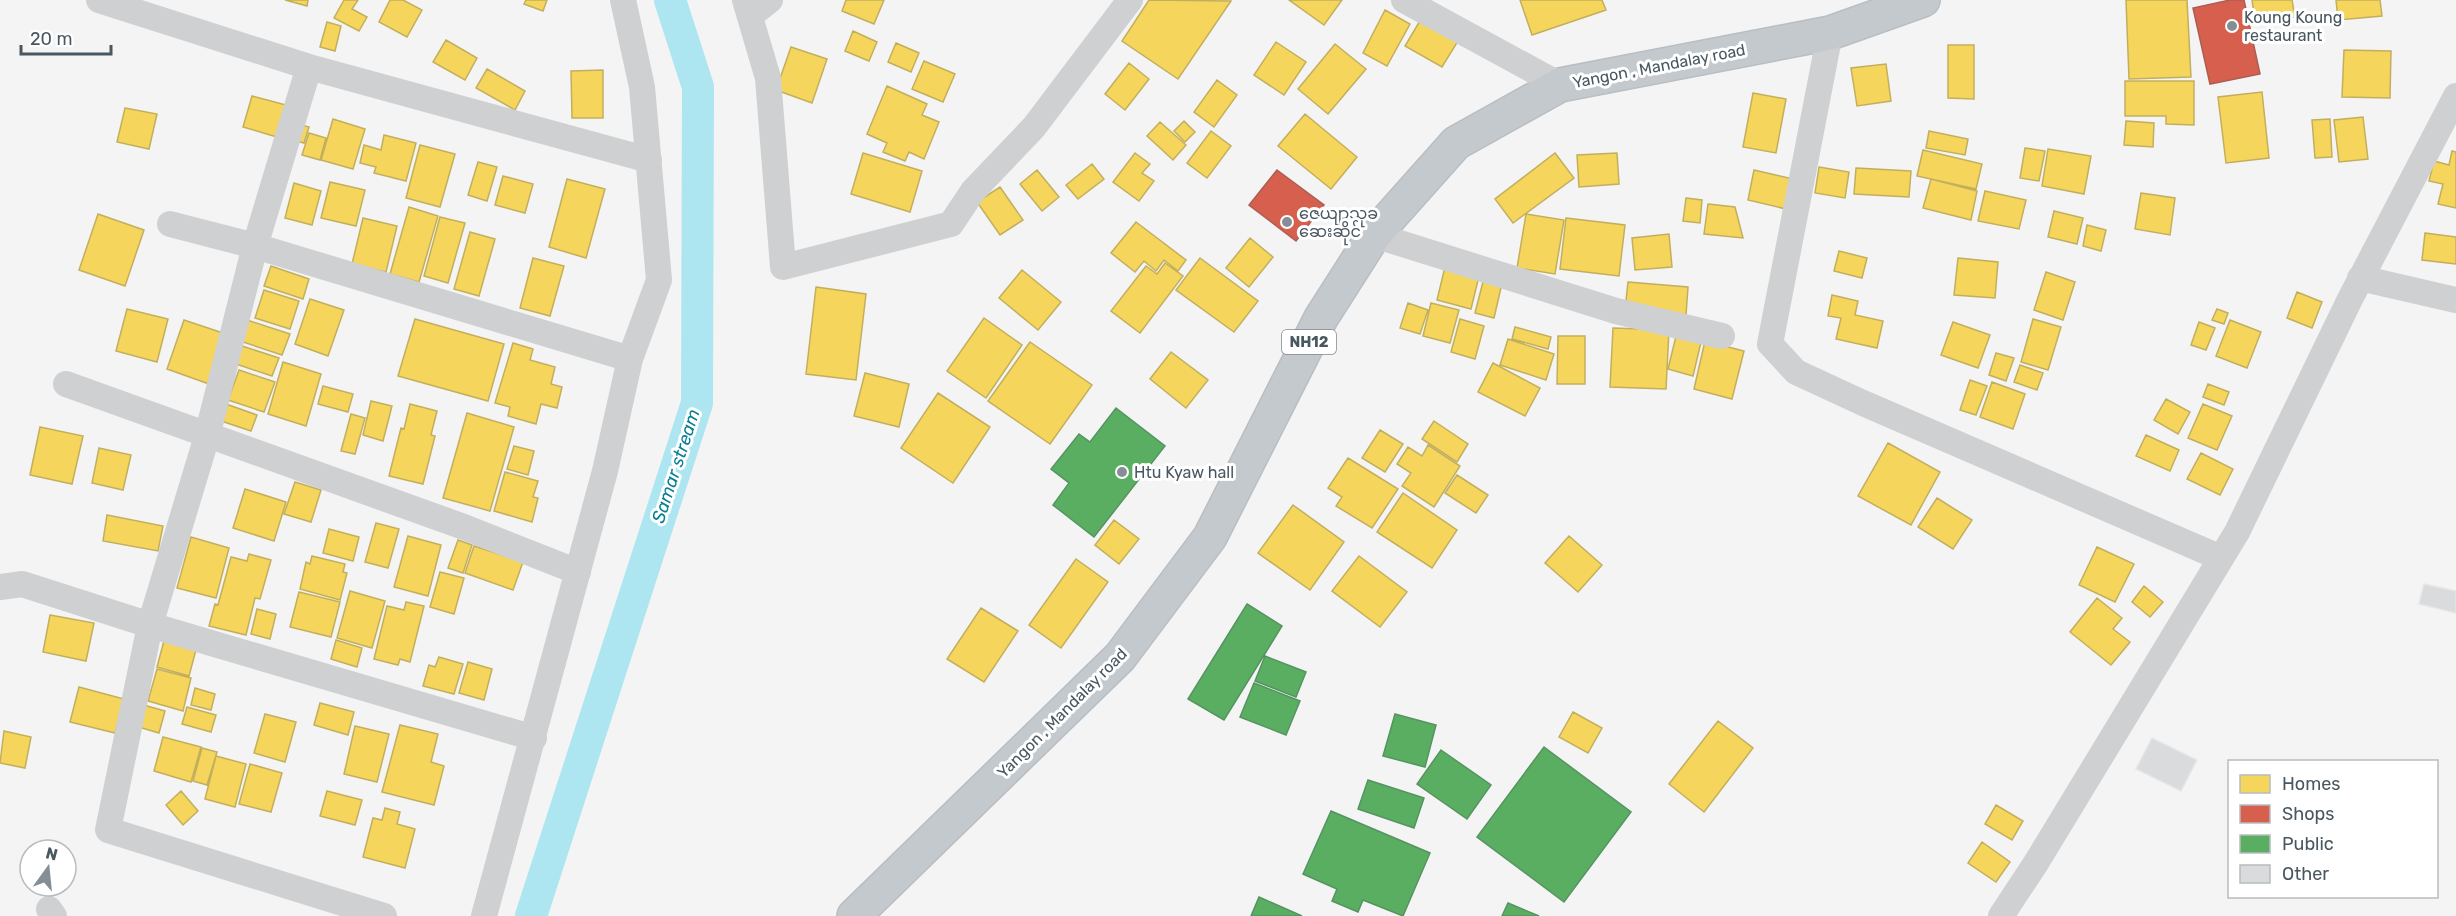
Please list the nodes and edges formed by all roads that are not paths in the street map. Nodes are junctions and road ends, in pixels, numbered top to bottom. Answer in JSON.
{"nodes":[{"id":1,"x":99,"y":0,"type":"edge"},
{"id":2,"x":623,"y":0,"type":"edge"},
{"id":3,"x":770,"y":0,"type":"edge"},
{"id":4,"x":1130,"y":0,"type":"edge"},
{"id":5,"x":1404,"y":0,"type":"edge"},
{"id":6,"x":1923,"y":0,"type":"edge"},
{"id":7,"x":747,"y":8,"type":"edge"},
{"id":8,"x":1830,"y":33,"type":"junction"},
{"id":9,"x":309,"y":67,"type":"junction"},
{"id":10,"x":1560,"y":85,"type":"junction"},
{"id":11,"x":2456,"y":96,"type":"edge"},
{"id":12,"x":650,"y":160,"type":"junction"},
{"id":13,"x":170,"y":224,"type":"dead end"},
{"id":14,"x":1374,"y":234,"type":"junction"},
{"id":15,"x":255,"y":246,"type":"junction"},
{"id":16,"x":2360,"y":278,"type":"junction"},
{"id":17,"x":2456,"y":300,"type":"edge"},
{"id":18,"x":1722,"y":336,"type":"dead end"},
{"id":19,"x":630,"y":359,"type":"junction"},
{"id":20,"x":66,"y":384,"type":"dead end"},
{"id":21,"x":207,"y":436,"type":"junction"},
{"id":22,"x":2221,"y":558,"type":"junction"},
{"id":23,"x":578,"y":572,"type":"junction"},
{"id":24,"x":0,"y":587,"type":"edge"},
{"id":25,"x":150,"y":625,"type":"junction"},
{"id":26,"x":534,"y":738,"type":"junction"},
{"id":27,"x":384,"y":916,"type":"edge"},
{"id":28,"x":484,"y":916,"type":"edge"},
{"id":29,"x":854,"y":916,"type":"edge"},
{"id":30,"x":2001,"y":916,"type":"edge"}],
"edges":[{"from":1,"to":9,"type":"street"},
{"from":2,"to":12,"type":"street"},
{"from":3,"to":7,"type":"street"},
{"from":4,"to":7,"type":"street"},
{"from":5,"to":10,"type":"street"},
{"from":6,"to":8,"type":"highway","name":"Yangon , Mandalay road","number":"NH12"},
{"from":8,"to":10,"type":"highway","name":"Yangon , Mandalay road","number":"NH12"},
{"from":8,"to":22,"type":"street"},
{"from":9,"to":12,"type":"street"},
{"from":9,"to":15,"type":"street"},
{"from":10,"to":14,"type":"highway","name":"Yangon , Mandalay road","number":"NH12"},
{"from":11,"to":16,"type":"street"},
{"from":12,"to":19,"type":"street"},
{"from":13,"to":15,"type":"street"},
{"from":14,"to":18,"type":"street"},
{"from":14,"to":29,"type":"highway","name":"Yangon , Mandalay road","number":"NH12"},
{"from":15,"to":19,"type":"street"},
{"from":15,"to":21,"type":"street"},
{"from":16,"to":17,"type":"street"},
{"from":16,"to":22,"type":"street"},
{"from":19,"to":23,"type":"street"},
{"from":20,"to":21,"type":"street"},
{"from":21,"to":23,"type":"street"},
{"from":21,"to":25,"type":"street"},
{"from":22,"to":30,"type":"street"},
{"from":23,"to":26,"type":"street"},
{"from":24,"to":25,"type":"street"},
{"from":25,"to":26,"type":"street"},
{"from":25,"to":27,"type":"street"},
{"from":26,"to":28,"type":"street"}]}
